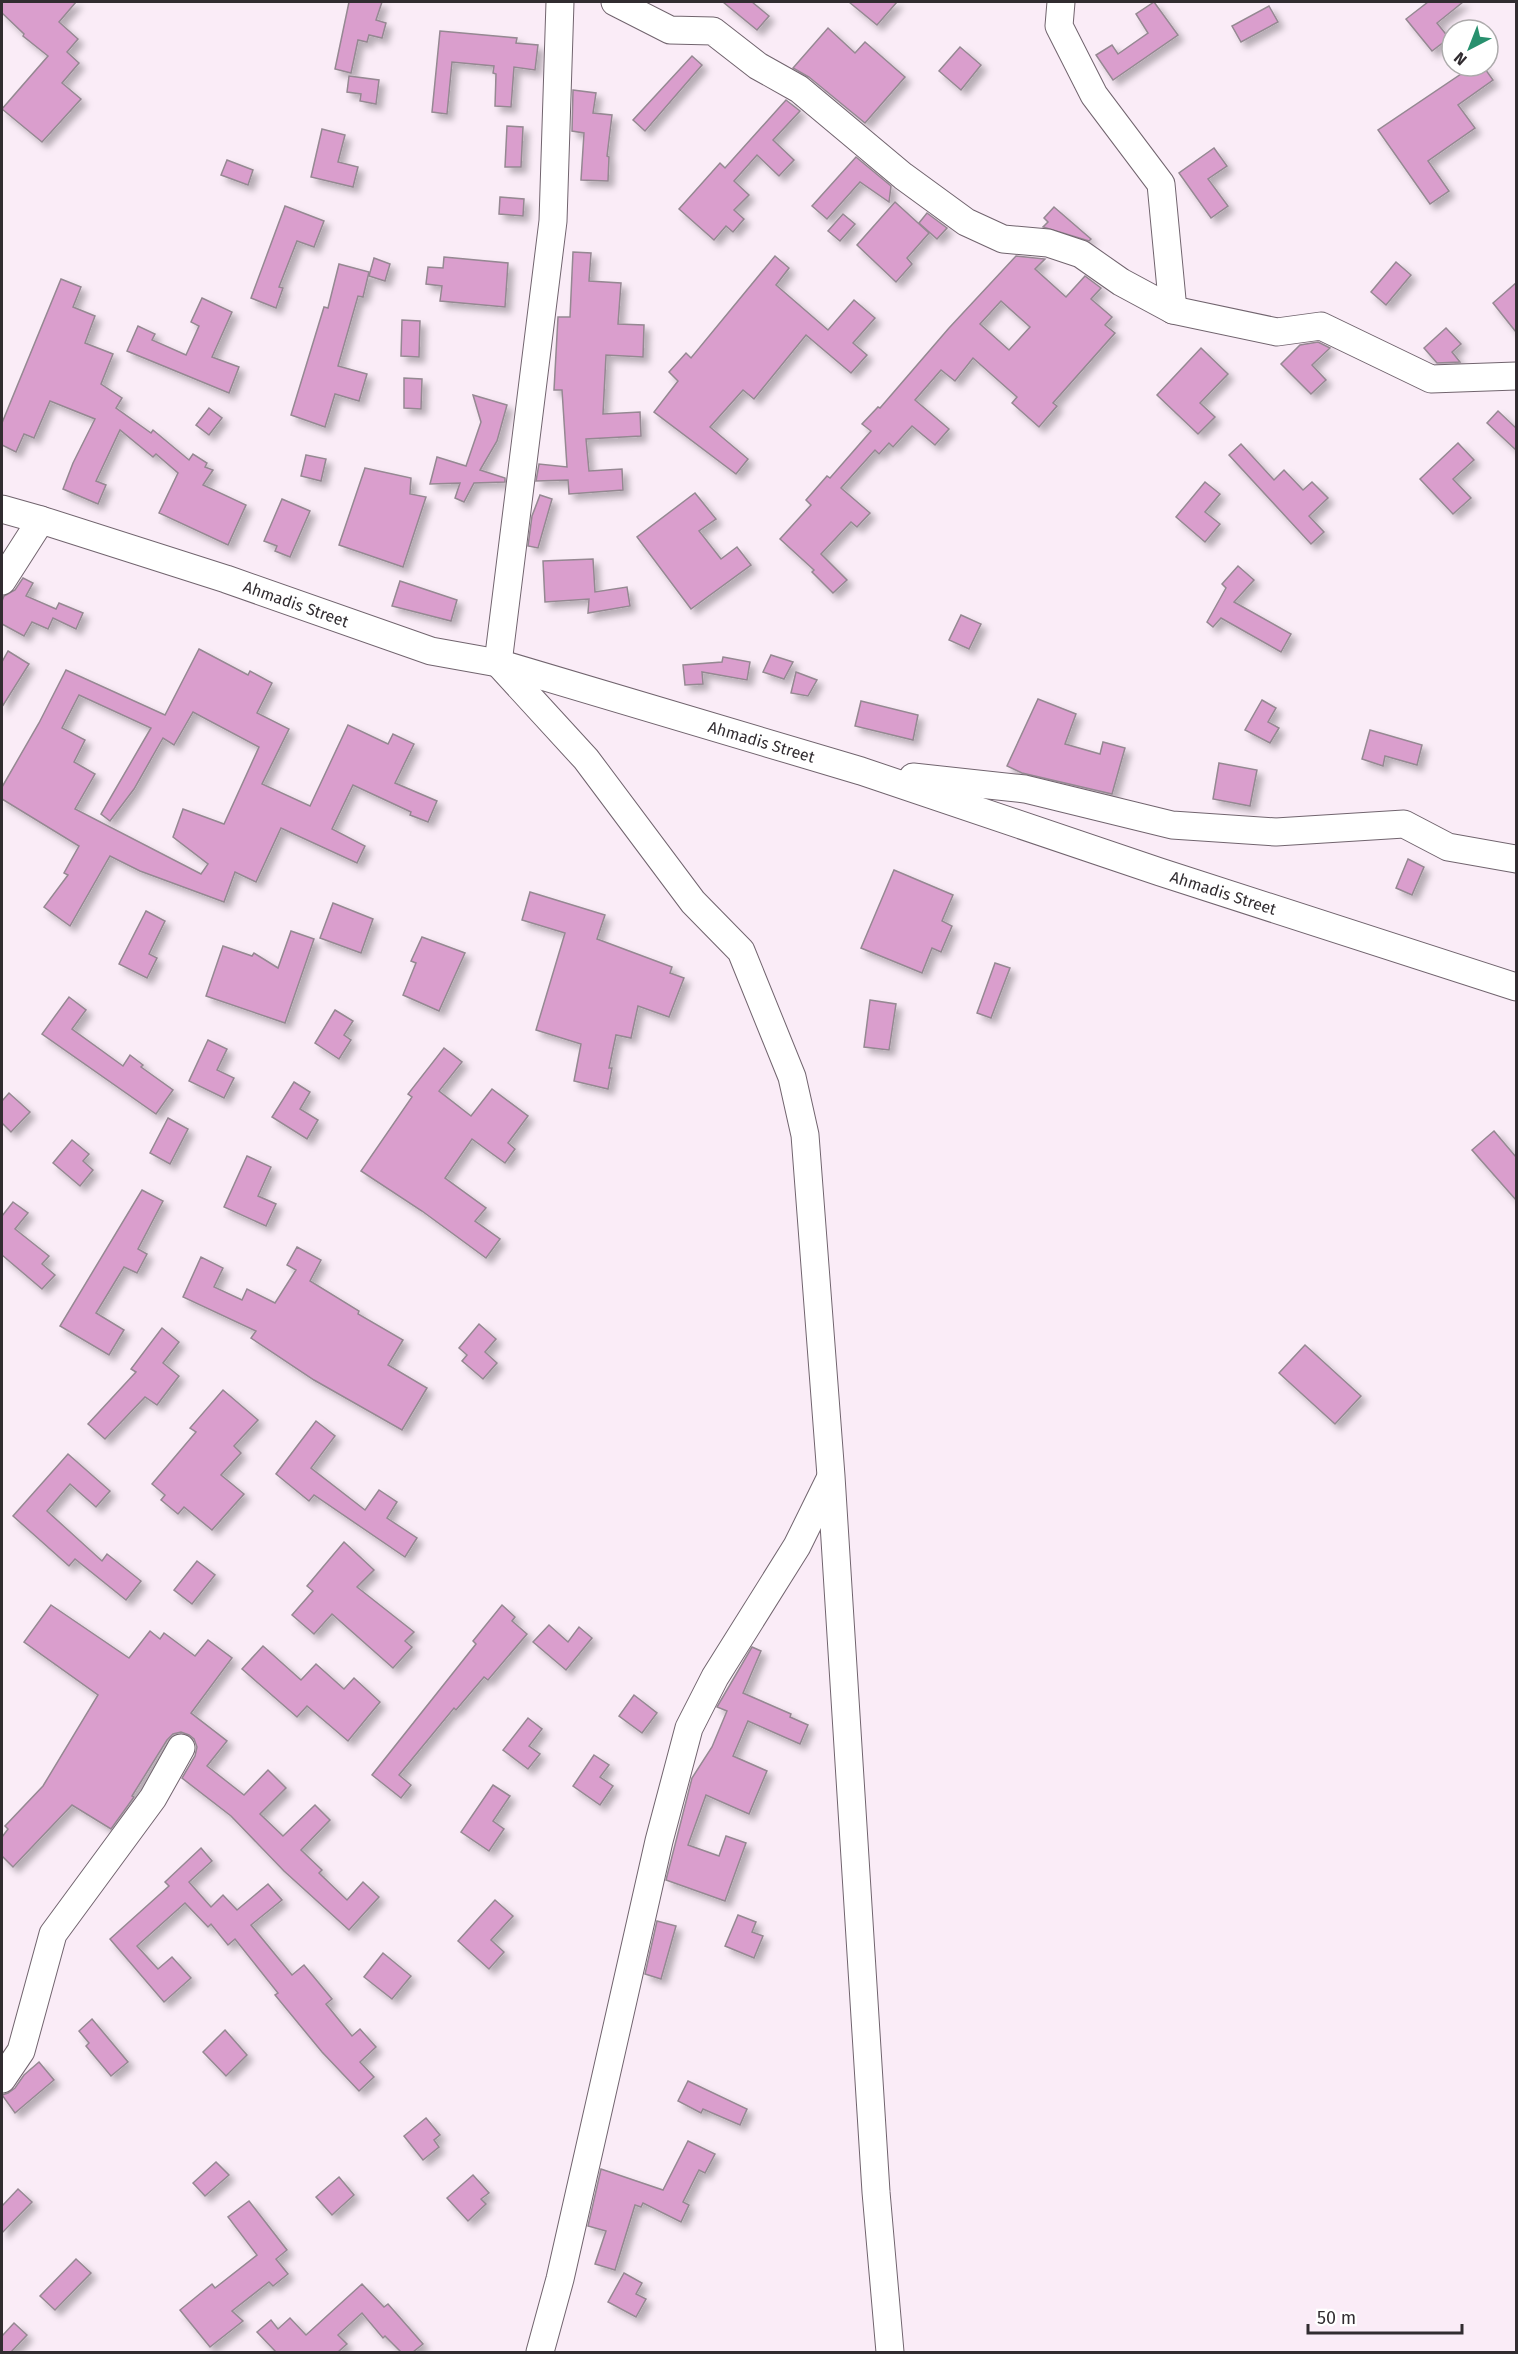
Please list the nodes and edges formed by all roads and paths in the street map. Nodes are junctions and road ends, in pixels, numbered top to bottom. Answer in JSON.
{"nodes":[{"id":1,"x":560,"y":2,"type":"edge"},
{"id":2,"x":615,"y":2,"type":"edge"},
{"id":3,"x":1061,"y":2,"type":"edge"},
{"id":4,"x":1173,"y":310,"type":"junction"},
{"id":5,"x":1516,"y":376,"type":"edge"},
{"id":6,"x":2,"y":509,"type":"edge"},
{"id":7,"x":41,"y":520,"type":"junction"},
{"id":8,"x":2,"y":581,"type":"edge"},
{"id":9,"x":498,"y":663,"type":"junction"},
{"id":10,"x":861,"y":771,"type":"junction"},
{"id":11,"x":1516,"y":859,"type":"edge"},
{"id":12,"x":1516,"y":987,"type":"edge"},
{"id":13,"x":831,"y":1476,"type":"junction"},
{"id":14,"x":182,"y":1748,"type":"dead end"},
{"id":15,"x":2,"y":2079,"type":"edge"},
{"id":16,"x":540,"y":2352,"type":"edge"},
{"id":17,"x":890,"y":2352,"type":"edge"}],
"edges":[{"from":1,"to":9,"type":"street"},
{"from":2,"to":4,"type":"street"},
{"from":3,"to":4,"type":"street"},
{"from":4,"to":5,"type":"street"},
{"from":6,"to":7,"type":"street","name":"Ahmadis Street"},
{"from":7,"to":8,"type":"street"},
{"from":7,"to":9,"type":"street","name":"Ahmadis Street"},
{"from":9,"to":10,"type":"street","name":"Ahmadis Street"},
{"from":9,"to":13,"type":"street"},
{"from":10,"to":11,"type":"street"},
{"from":10,"to":12,"type":"street","name":"Ahmadis Street"},
{"from":13,"to":16,"type":"street"},
{"from":13,"to":17,"type":"street"},
{"from":14,"to":15,"type":"street"}]}
